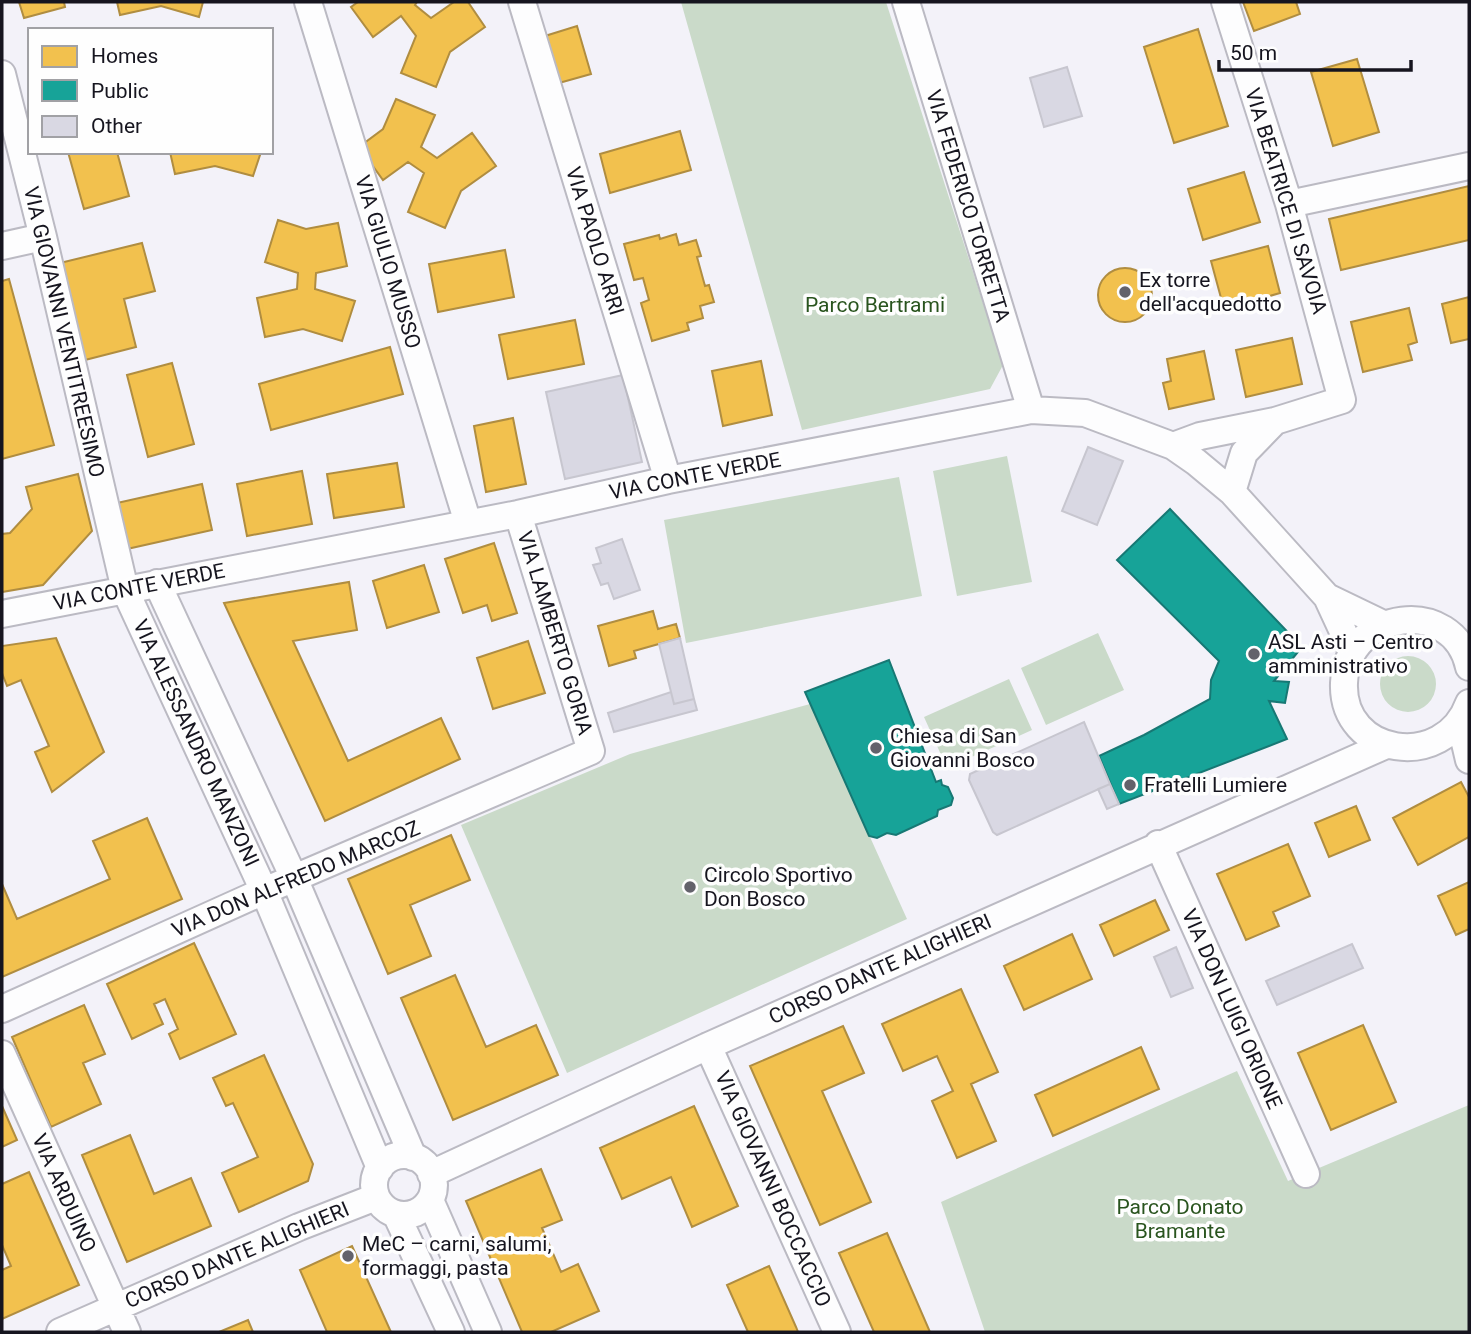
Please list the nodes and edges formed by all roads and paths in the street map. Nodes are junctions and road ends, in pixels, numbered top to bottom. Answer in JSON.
{"nodes":[{"id":1,"x":308,"y":2,"type":"edge"},
{"id":2,"x":522,"y":2,"type":"edge"},
{"id":3,"x":906,"y":2,"type":"edge"},
{"id":4,"x":1225,"y":2,"type":"edge"},
{"id":5,"x":2,"y":74,"type":"edge"},
{"id":6,"x":1469,"y":166,"type":"edge"},
{"id":7,"x":1289,"y":204,"type":"junction"},
{"id":8,"x":43,"y":237,"type":"junction"},
{"id":9,"x":2,"y":246,"type":"edge"},
{"id":10,"x":1031,"y":410,"type":"junction"},
{"id":11,"x":1275,"y":421,"type":"junction"},
{"id":12,"x":1173,"y":446,"type":"junction"},
{"id":13,"x":668,"y":480,"type":"junction"},
{"id":14,"x":1232,"y":492,"type":"junction"},
{"id":15,"x":518,"y":514,"type":"junction"},
{"id":16,"x":468,"y":523,"type":"junction"},
{"id":17,"x":157,"y":583,"type":"junction"},
{"id":18,"x":125,"y":590,"type":"junction"},
{"id":19,"x":1327,"y":597,"type":"junction"},
{"id":20,"x":2,"y":614,"type":"edge"},
{"id":21,"x":1383,"y":624,"type":"junction"},
{"id":22,"x":1352,"y":651,"type":"junction"},
{"id":23,"x":1466,"y":653,"type":"edge"},
{"id":24,"x":1468,"y":707,"type":"edge"},
{"id":25,"x":1354,"y":718,"type":"junction"},
{"id":26,"x":1431,"y":744,"type":"junction"},
{"id":27,"x":1387,"y":745,"type":"junction"},
{"id":28,"x":591,"y":751,"type":"joint"},
{"id":29,"x":1469,"y":760,"type":"edge"},
{"id":30,"x":1469,"y":767,"type":"edge"},
{"id":31,"x":1331,"y":768,"type":"junction"},
{"id":32,"x":1158,"y":844,"type":"junction"},
{"id":33,"x":294,"y":878,"type":"junction"},
{"id":34,"x":264,"y":891,"type":"junction"},
{"id":35,"x":2,"y":1009,"type":"edge"},
{"id":36,"x":708,"y":1046,"type":"junction"},
{"id":37,"x":2,"y":1054,"type":"edge"},
{"id":38,"x":422,"y":1165,"type":"junction"},
{"id":39,"x":380,"y":1168,"type":"junction"},
{"id":40,"x":1306,"y":1174,"type":"dead end"},
{"id":41,"x":376,"y":1197,"type":"junction"},
{"id":42,"x":430,"y":1200,"type":"junction"},
{"id":43,"x":396,"y":1214,"type":"junction"},
{"id":44,"x":115,"y":1307,"type":"junction"},
{"id":45,"x":60,"y":1332,"type":"edge"},
{"id":46,"x":127,"y":1332,"type":"edge"},
{"id":47,"x":451,"y":1332,"type":"edge"},
{"id":48,"x":488,"y":1332,"type":"edge"},
{"id":49,"x":837,"y":1332,"type":"edge"}],
"edges":[{"from":1,"to":16,"type":"street","name":"VIA GIULIO MUSSO"},
{"from":2,"to":13,"type":"street","name":"VIA PAOLO ARRI"},
{"from":3,"to":10,"type":"street","name":"VIA FEDERICO TORRETTA"},
{"from":4,"to":7,"type":"street","name":"VIA BEATRICE DI SAVOIA"},
{"from":5,"to":8,"type":"street","name":"VIA GIOVANNI VENTITREESIMO"},
{"from":6,"to":7,"type":"street"},
{"from":7,"to":11,"type":"street","name":"VIA BEATRICE DI SAVOIA"},
{"from":8,"to":9,"type":"street"},
{"from":8,"to":18,"type":"street","name":"VIA GIOVANNI VENTITREESIMO"},
{"from":10,"to":12,"type":"street","name":"VIA CONTE VERDE"},
{"from":10,"to":13,"type":"street","name":"VIA CONTE VERDE"},
{"from":11,"to":12,"type":"street"},
{"from":11,"to":14,"type":"street"},
{"from":12,"to":14,"type":"street","name":"VIA CONTE VERDE"},
{"from":13,"to":15,"type":"street","name":"VIA CONTE VERDE"},
{"from":14,"to":19,"type":"street","name":"VIA CONTE VERDE"},
{"from":15,"to":16,"type":"street","name":"VIA CONTE VERDE"},
{"from":15,"to":28,"type":"street","name":"VIA LAMBERTO GORIA"},
{"from":16,"to":17,"type":"street","name":"VIA CONTE VERDE"},
{"from":17,"to":18,"type":"street","name":"VIA CONTE VERDE"},
{"from":17,"to":33,"type":"street","name":"VIA ALESSANDRO MANZONI"},
{"from":18,"to":20,"type":"street","name":"VIA CONTE VERDE"},
{"from":18,"to":34,"type":"street","name":"VIA ALESSANDRO MANZONI"},
{"from":19,"to":21,"type":"street","name":"VIA CONTE VERDE"},
{"from":19,"to":22,"type":"street","name":"VIA CONTE VERDE"},
{"from":21,"to":22,"type":"street"},
{"from":21,"to":23,"type":"street"},
{"from":22,"to":25,"type":"street"},
{"from":24,"to":26,"type":"street"},
{"from":24,"to":29,"type":"street"},
{"from":25,"to":27,"type":"street"},
{"from":25,"to":31,"type":"street"},
{"from":26,"to":27,"type":"street"},
{"from":26,"to":30,"type":"street"},
{"from":27,"to":31,"type":"street","name":"CORSO DANTE ALIGHIERI"},
{"from":28,"to":33,"type":"street","name":"VIA DON ALFREDO MARCOZ"},
{"from":31,"to":32,"type":"street","name":"CORSO DANTE ALIGHIERI"},
{"from":32,"to":36,"type":"street","name":"CORSO DANTE ALIGHIERI"},
{"from":32,"to":40,"type":"street","name":"VIA DON LUIGI ORIONE"},
{"from":33,"to":34,"type":"street","name":"VIA DON ALFREDO MARCOZ"},
{"from":33,"to":38,"type":"street","name":"VIA ALESSANDRO MANZONI"},
{"from":34,"to":35,"type":"street","name":"VIA DON ALFREDO MARCOZ"},
{"from":34,"to":39,"type":"street","name":"VIA ALESSANDRO MANZONI"},
{"from":36,"to":38,"type":"street","name":"CORSO DANTE ALIGHIERI"},
{"from":36,"to":49,"type":"street","name":"VIA GIOVANNI BOCCACCIO"},
{"from":37,"to":44,"type":"street","name":"VIA ARDUINO"},
{"from":38,"to":39,"type":"street"},
{"from":38,"to":42,"type":"street"},
{"from":39,"to":41,"type":"street"},
{"from":41,"to":43,"type":"street"},
{"from":41,"to":44,"type":"street","name":"CORSO DANTE ALIGHIERI"},
{"from":42,"to":43,"type":"street"},
{"from":42,"to":48,"type":"street"},
{"from":43,"to":47,"type":"street"},
{"from":44,"to":45,"type":"street","name":"CORSO DANTE ALIGHIERI"},
{"from":44,"to":46,"type":"street","name":"VIA ARDUINO"}]}
